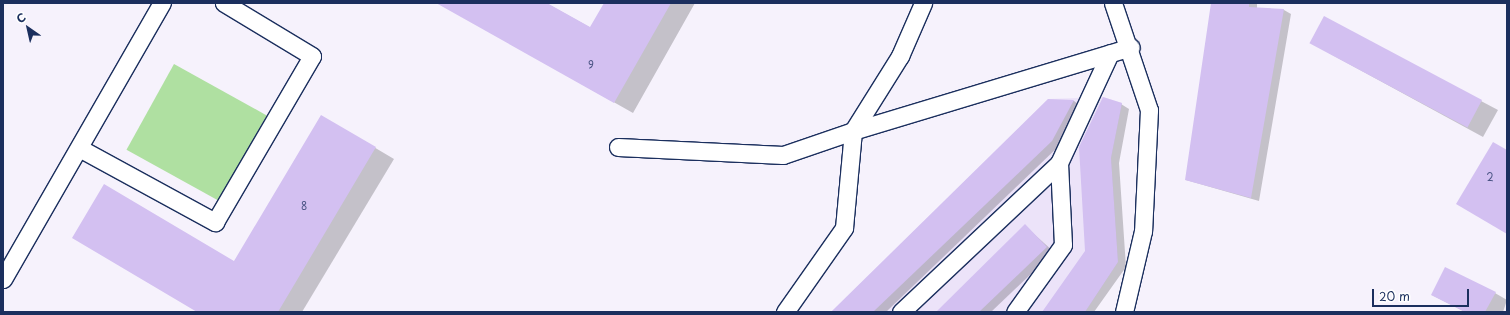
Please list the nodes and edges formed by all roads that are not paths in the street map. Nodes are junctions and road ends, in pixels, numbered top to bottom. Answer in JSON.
{"nodes":[{"id":1,"x":162,"y":3,"type":"edge"},
{"id":2,"x":224,"y":3,"type":"edge"},
{"id":3,"x":923,"y":3,"type":"edge"},
{"id":4,"x":1114,"y":3,"type":"edge"},
{"id":5,"x":1131,"y":47,"type":"junction"},
{"id":6,"x":1110,"y":53,"type":"junction"},
{"id":7,"x":853,"y":131,"type":"junction"},
{"id":8,"x":618,"y":147,"type":"dead end"},
{"id":9,"x":81,"y":149,"type":"junction"},
{"id":10,"x":1059,"y":163,"type":"junction"},
{"id":11,"x":3,"y":279,"type":"edge"},
{"id":12,"x":785,"y":312,"type":"edge"},
{"id":13,"x":901,"y":312,"type":"edge"},
{"id":14,"x":1015,"y":312,"type":"edge"},
{"id":15,"x":1124,"y":312,"type":"edge"}],
"edges":[{"from":1,"to":9,"type":"lane"},
{"from":2,"to":9,"type":"lane"},
{"from":3,"to":7,"type":"lane"},
{"from":4,"to":5,"type":"lane"},
{"from":5,"to":6,"type":"lane"},
{"from":5,"to":15,"type":"lane"},
{"from":6,"to":7,"type":"lane"},
{"from":6,"to":10,"type":"lane"},
{"from":7,"to":8,"type":"lane"},
{"from":7,"to":12,"type":"lane"},
{"from":9,"to":11,"type":"lane"},
{"from":10,"to":13,"type":"lane"},
{"from":10,"to":14,"type":"lane"}]}
